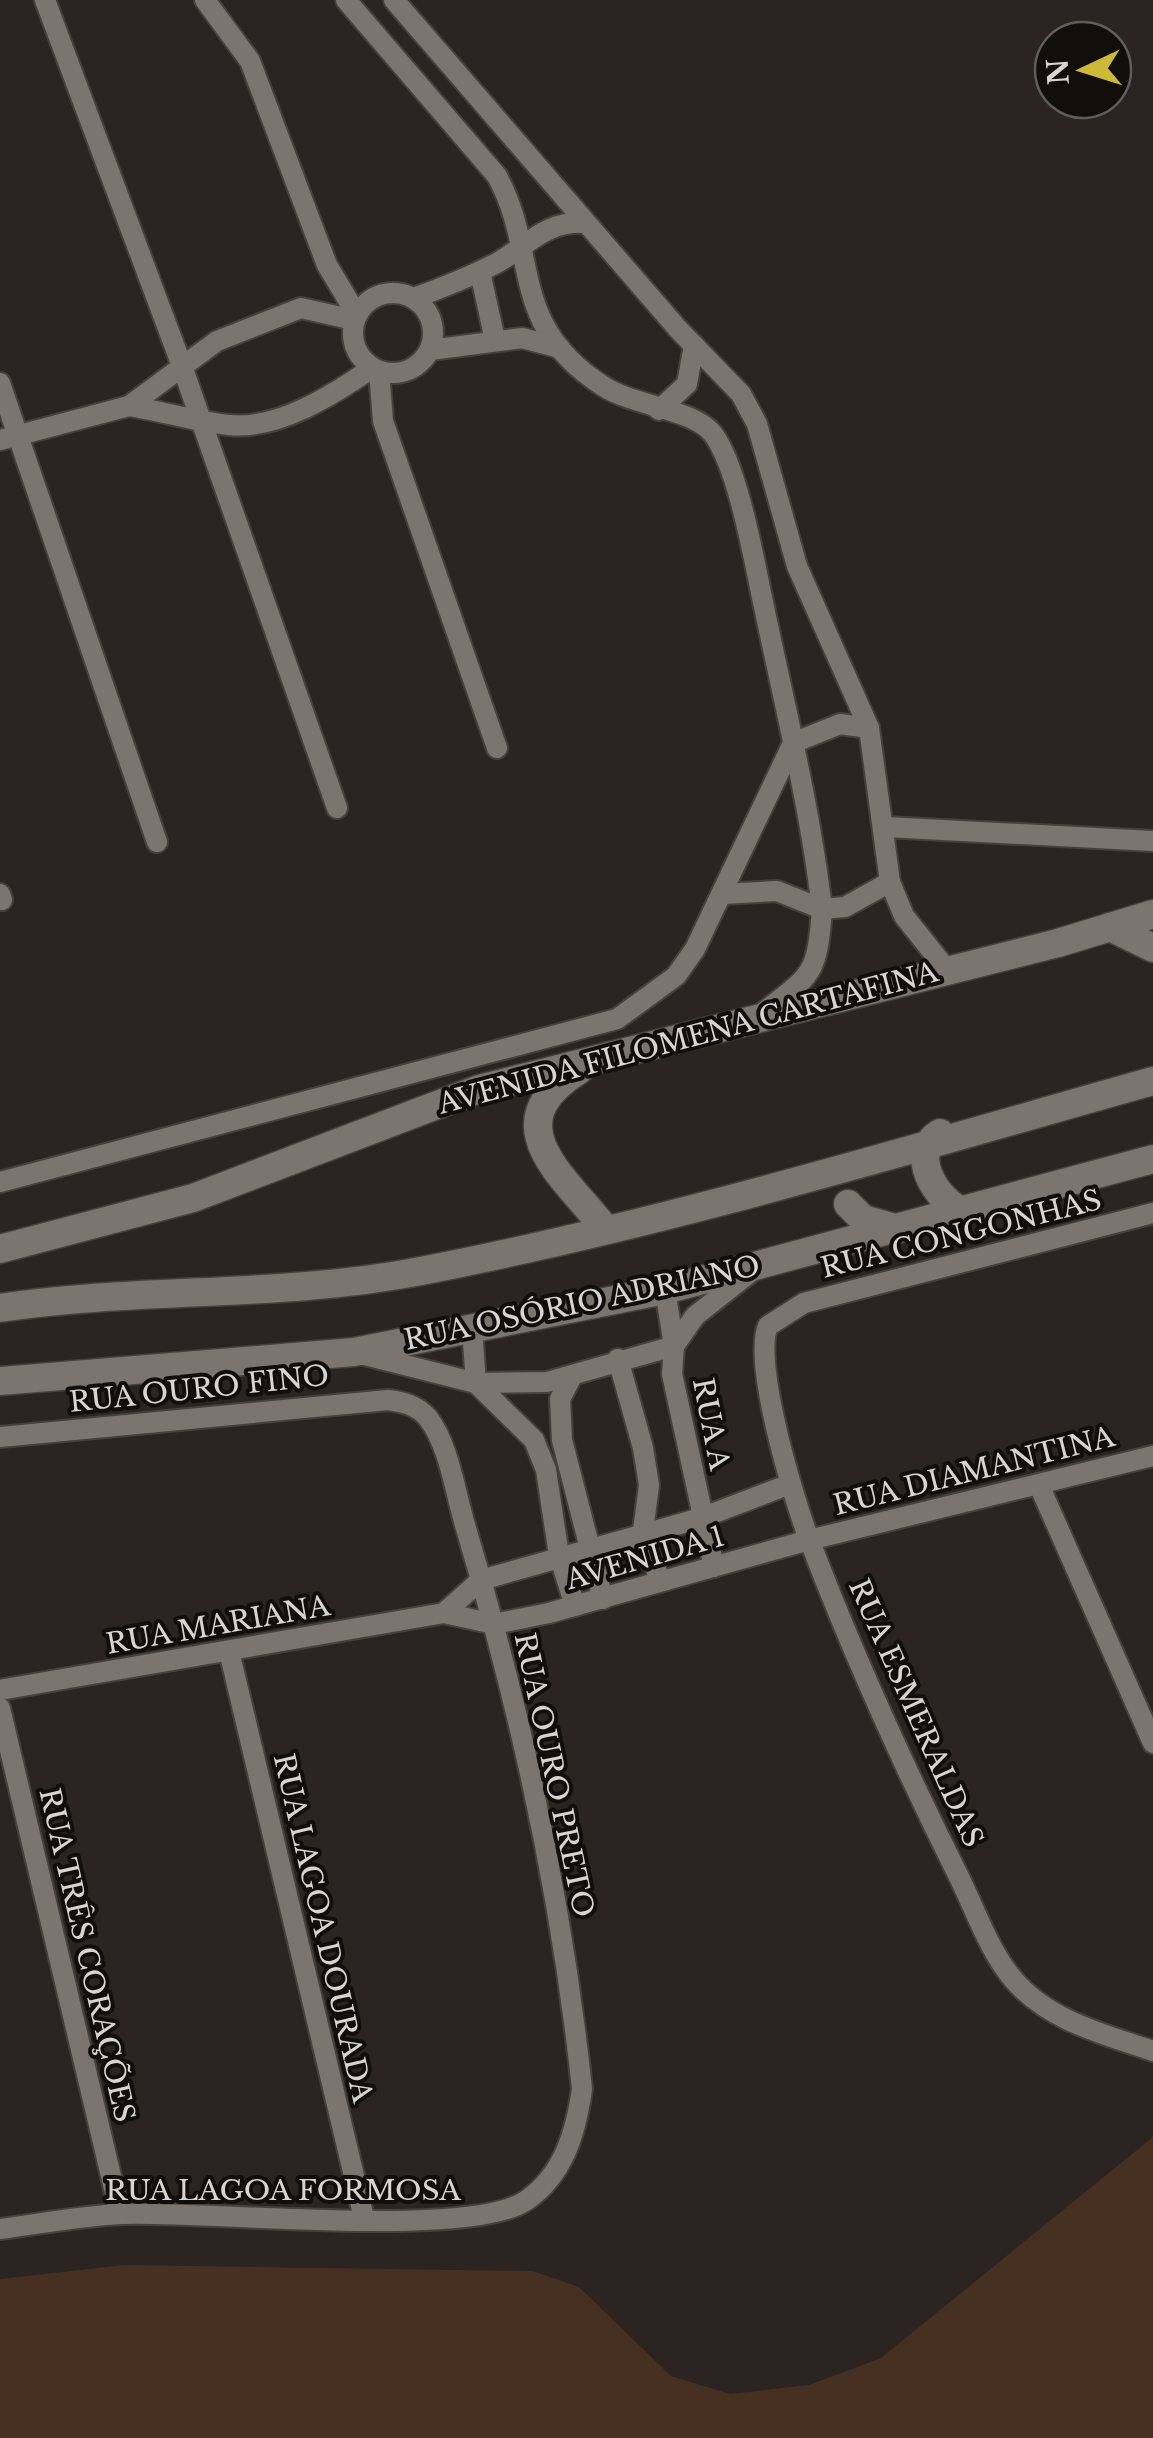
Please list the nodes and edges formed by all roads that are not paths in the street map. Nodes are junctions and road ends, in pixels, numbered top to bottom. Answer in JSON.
{"nodes":[{"id":1,"x":45,"y":0,"type":"edge"},
{"id":2,"x":204,"y":0,"type":"edge"},
{"id":3,"x":346,"y":0,"type":"edge"},
{"id":4,"x":394,"y":0,"type":"edge"},
{"id":5,"x":586,"y":223,"type":"junction"},
{"id":6,"x":519,"y":251,"type":"junction"},
{"id":7,"x":480,"y":272,"type":"junction"},
{"id":8,"x":414,"y":298,"type":"junction"},
{"id":9,"x":356,"y":317,"type":"junction"},
{"id":10,"x":495,"y":340,"type":"junction"},
{"id":11,"x":694,"y":346,"type":"junction"},
{"id":12,"x":560,"y":348,"type":"junction"},
{"id":13,"x":430,"y":350,"type":"junction"},
{"id":14,"x":182,"y":366,"type":"junction"},
{"id":15,"x":376,"y":370,"type":"junction"},
{"id":16,"x":0,"y":383,"type":"edge"},
{"id":17,"x":129,"y":406,"type":"junction"},
{"id":18,"x":659,"y":410,"type":"junction"},
{"id":19,"x":197,"y":418,"type":"junction"},
{"id":20,"x":10,"y":437,"type":"edge"},
{"id":21,"x":869,"y":728,"type":"junction"},
{"id":22,"x":793,"y":743,"type":"junction"},
{"id":23,"x":497,"y":748,"type":"dead end"},
{"id":24,"x":337,"y":808,"type":"dead end"},
{"id":25,"x":886,"y":827,"type":"junction"},
{"id":26,"x":1153,"y":841,"type":"edge"},
{"id":27,"x":157,"y":842,"type":"dead end"},
{"id":28,"x":890,"y":882,"type":"junction"},
{"id":29,"x":722,"y":894,"type":"junction"},
{"id":30,"x":822,"y":909,"type":"junction"},
{"id":31,"x":1153,"y":914,"type":"edge"},
{"id":32,"x":1110,"y":927,"type":"junction"},
{"id":33,"x":1153,"y":948,"type":"edge"},
{"id":34,"x":947,"y":970,"type":"junction"},
{"id":35,"x":760,"y":1015,"type":"junction"},
{"id":36,"x":589,"y":1064,"type":"junction"},
{"id":37,"x":1153,"y":1081,"type":"edge"},
{"id":38,"x":953,"y":1137,"type":"junction"},
{"id":39,"x":1153,"y":1159,"type":"edge"},
{"id":40,"x":820,"y":1174,"type":"junction"},
{"id":41,"x":0,"y":1182,"type":"edge"},
{"id":42,"x":930,"y":1185,"type":"junction"},
{"id":43,"x":848,"y":1204,"type":"junction"},
{"id":44,"x":964,"y":1212,"type":"junction"},
{"id":45,"x":1153,"y":1214,"type":"edge"},
{"id":46,"x":605,"y":1229,"type":"junction"},
{"id":47,"x":895,"y":1231,"type":"junction"},
{"id":48,"x":823,"y":1247,"type":"junction"},
{"id":49,"x":0,"y":1249,"type":"edge"},
{"id":50,"x":762,"y":1263,"type":"junction"},
{"id":51,"x":664,"y":1290,"type":"junction"},
{"id":52,"x":0,"y":1308,"type":"edge"},
{"id":53,"x":784,"y":1312,"type":"joint"},
{"id":54,"x":472,"y":1329,"type":"junction"},
{"id":55,"x":674,"y":1346,"type":"junction"},
{"id":56,"x":354,"y":1352,"type":"junction"},
{"id":57,"x":618,"y":1359,"type":"junction"},
{"id":58,"x":572,"y":1376,"type":"junction"},
{"id":59,"x":0,"y":1381,"type":"edge"},
{"id":60,"x":476,"y":1383,"type":"junction"},
{"id":61,"x":404,"y":1402,"type":"joint"},
{"id":62,"x":0,"y":1437,"type":"edge"},
{"id":63,"x":1153,"y":1456,"type":"edge"},
{"id":64,"x":790,"y":1484,"type":"junction"},
{"id":65,"x":1039,"y":1485,"type":"junction"},
{"id":66,"x":700,"y":1518,"type":"junction"},
{"id":67,"x":643,"y":1531,"type":"junction"},
{"id":68,"x":809,"y":1540,"type":"junction"},
{"id":69,"x":590,"y":1547,"type":"junction"},
{"id":70,"x":559,"y":1555,"type":"junction"},
{"id":71,"x":714,"y":1567,"type":"junction"},
{"id":72,"x":481,"y":1580,"type":"junction"},
{"id":73,"x":660,"y":1581,"type":"junction"},
{"id":74,"x":603,"y":1600,"type":"junction"},
{"id":75,"x":575,"y":1606,"type":"junction"},
{"id":76,"x":444,"y":1613,"type":"junction"},
{"id":77,"x":494,"y":1624,"type":"junction"},
{"id":78,"x":228,"y":1651,"type":"junction"},
{"id":79,"x":0,"y":1690,"type":"edge"},
{"id":80,"x":0,"y":1708,"type":"edge"},
{"id":81,"x":1153,"y":1742,"type":"edge"},
{"id":82,"x":1153,"y":2051,"type":"edge"},
{"id":83,"x":555,"y":2176,"type":"joint"},
{"id":84,"x":120,"y":2214,"type":"junction"},
{"id":85,"x":364,"y":2218,"type":"junction"},
{"id":86,"x":0,"y":2228,"type":"edge"}],
"edges":[{"from":1,"to":14,"type":"street"},
{"from":2,"to":9,"type":"street"},
{"from":3,"to":6,"type":"street"},
{"from":4,"to":5,"type":"street"},
{"from":5,"to":6,"type":"street"},
{"from":5,"to":11,"type":"street"},
{"from":6,"to":7,"type":"street"},
{"from":6,"to":12,"type":"street"},
{"from":7,"to":8,"type":"street"},
{"from":7,"to":10,"type":"street"},
{"from":8,"to":9,"type":"street"},
{"from":8,"to":13,"type":"street"},
{"from":9,"to":14,"type":"street"},
{"from":9,"to":15,"type":"street"},
{"from":10,"to":12,"type":"street"},
{"from":10,"to":13,"type":"street"},
{"from":11,"to":18,"type":"street"},
{"from":11,"to":21,"type":"street"},
{"from":12,"to":18,"type":"street"},
{"from":13,"to":15,"type":"street"},
{"from":14,"to":17,"type":"street"},
{"from":14,"to":19,"type":"street"},
{"from":15,"to":19,"type":"street"},
{"from":15,"to":23,"type":"street"},
{"from":16,"to":20,"type":"street"},
{"from":17,"to":19,"type":"street"},
{"from":17,"to":20,"type":"street"},
{"from":18,"to":22,"type":"street"},
{"from":19,"to":24,"type":"street"},
{"from":20,"to":27,"type":"street"},
{"from":21,"to":22,"type":"street"},
{"from":21,"to":25,"type":"street"},
{"from":22,"to":29,"type":"street"},
{"from":22,"to":30,"type":"street"},
{"from":25,"to":26,"type":"street"},
{"from":25,"to":28,"type":"street"},
{"from":28,"to":30,"type":"street"},
{"from":28,"to":34,"type":"street"},
{"from":29,"to":30,"type":"street"},
{"from":29,"to":41,"type":"street"},
{"from":30,"to":35,"type":"street"},
{"from":31,"to":32,"type":"main road","name":"AVENIDA FILOMENA CARTAFINA"},
{"from":32,"to":33,"type":"main road"},
{"from":32,"to":34,"type":"main road","name":"AVENIDA FILOMENA CARTAFINA"},
{"from":34,"to":35,"type":"main road","name":"AVENIDA FILOMENA CARTAFINA"},
{"from":35,"to":36,"type":"main road","name":"AVENIDA FILOMENA CARTAFINA"},
{"from":36,"to":46,"type":"main road"},
{"from":36,"to":49,"type":"main road","name":"AVENIDA FILOMENA CARTAFINA"},
{"from":37,"to":38,"type":"main road"},
{"from":38,"to":40,"type":"main road"},
{"from":38,"to":42,"type":"main road"},
{"from":39,"to":44,"type":"main road","name":"RUA OSÓRIO ADRIANO"},
{"from":40,"to":43,"type":"main road"},
{"from":40,"to":46,"type":"main road"},
{"from":42,"to":44,"type":"main road"},
{"from":42,"to":47,"type":"main road"},
{"from":43,"to":47,"type":"main road"},
{"from":43,"to":48,"type":"main road"},
{"from":44,"to":47,"type":"main road","name":"RUA OSÓRIO ADRIANO"},
{"from":45,"to":53,"type":"street","name":"RUA CONGONHAS"},
{"from":46,"to":52,"type":"main road"},
{"from":47,"to":48,"type":"main road","name":"RUA OSÓRIO ADRIANO"},
{"from":48,"to":50,"type":"main road","name":"RUA OSÓRIO ADRIANO"},
{"from":50,"to":51,"type":"main road","name":"RUA OSÓRIO ADRIANO"},
{"from":50,"to":55,"type":"street"},
{"from":51,"to":54,"type":"main road","name":"RUA OSÓRIO ADRIANO"},
{"from":51,"to":55,"type":"street","name":"RUA A"},
{"from":53,"to":64,"type":"street","name":"RUA ESMERALDAS"},
{"from":54,"to":56,"type":"main road","name":"RUA OSÓRIO ADRIANO"},
{"from":54,"to":60,"type":"street"},
{"from":55,"to":57,"type":"street"},
{"from":55,"to":66,"type":"street","name":"RUA A"},
{"from":56,"to":59,"type":"main road","name":"RUA OSÓRIO ADRIANO"},
{"from":56,"to":60,"type":"street"},
{"from":57,"to":58,"type":"street"},
{"from":57,"to":67,"type":"street"},
{"from":58,"to":60,"type":"street"},
{"from":58,"to":69,"type":"street"},
{"from":60,"to":70,"type":"street"},
{"from":61,"to":62,"type":"street","name":"RUA OURO FINO"},
{"from":61,"to":72,"type":"street","name":"RUA OURO PRETO"},
{"from":63,"to":65,"type":"street","name":"RUA DIAMANTINA"},
{"from":64,"to":66,"type":"street"},
{"from":64,"to":68,"type":"street","name":"RUA ESMERALDAS"},
{"from":65,"to":68,"type":"street","name":"RUA DIAMANTINA"},
{"from":65,"to":81,"type":"street"},
{"from":66,"to":67,"type":"street"},
{"from":66,"to":71,"type":"street","name":"RUA A"},
{"from":67,"to":69,"type":"street"},
{"from":67,"to":73,"type":"street"},
{"from":68,"to":71,"type":"street","name":"AVENIDA 1"},
{"from":68,"to":82,"type":"street","name":"RUA ESMERALDAS"},
{"from":69,"to":70,"type":"street"},
{"from":69,"to":74,"type":"street"},
{"from":70,"to":72,"type":"street"},
{"from":70,"to":75,"type":"street"},
{"from":71,"to":73,"type":"street","name":"AVENIDA 1"},
{"from":72,"to":76,"type":"street"},
{"from":72,"to":77,"type":"street","name":"RUA OURO PRETO"},
{"from":73,"to":74,"type":"street","name":"AVENIDA 1"},
{"from":74,"to":75,"type":"street","name":"AVENIDA 1"},
{"from":75,"to":77,"type":"street","name":"AVENIDA 1"},
{"from":76,"to":77,"type":"street","name":"RUA MARIANA"},
{"from":76,"to":78,"type":"street","name":"RUA MARIANA"},
{"from":77,"to":83,"type":"street","name":"RUA OURO PRETO"},
{"from":78,"to":79,"type":"street","name":"RUA MARIANA"},
{"from":78,"to":85,"type":"street","name":"RUA LAGOA DOURADA"},
{"from":80,"to":84,"type":"street","name":"RUA TRÊS CORAÇÕES"},
{"from":83,"to":85,"type":"street","name":"RUA LAGOA FORMOSA"},
{"from":84,"to":85,"type":"street","name":"RUA LAGOA FORMOSA"},
{"from":84,"to":86,"type":"street","name":"RUA LAGOA FORMOSA"}]}
